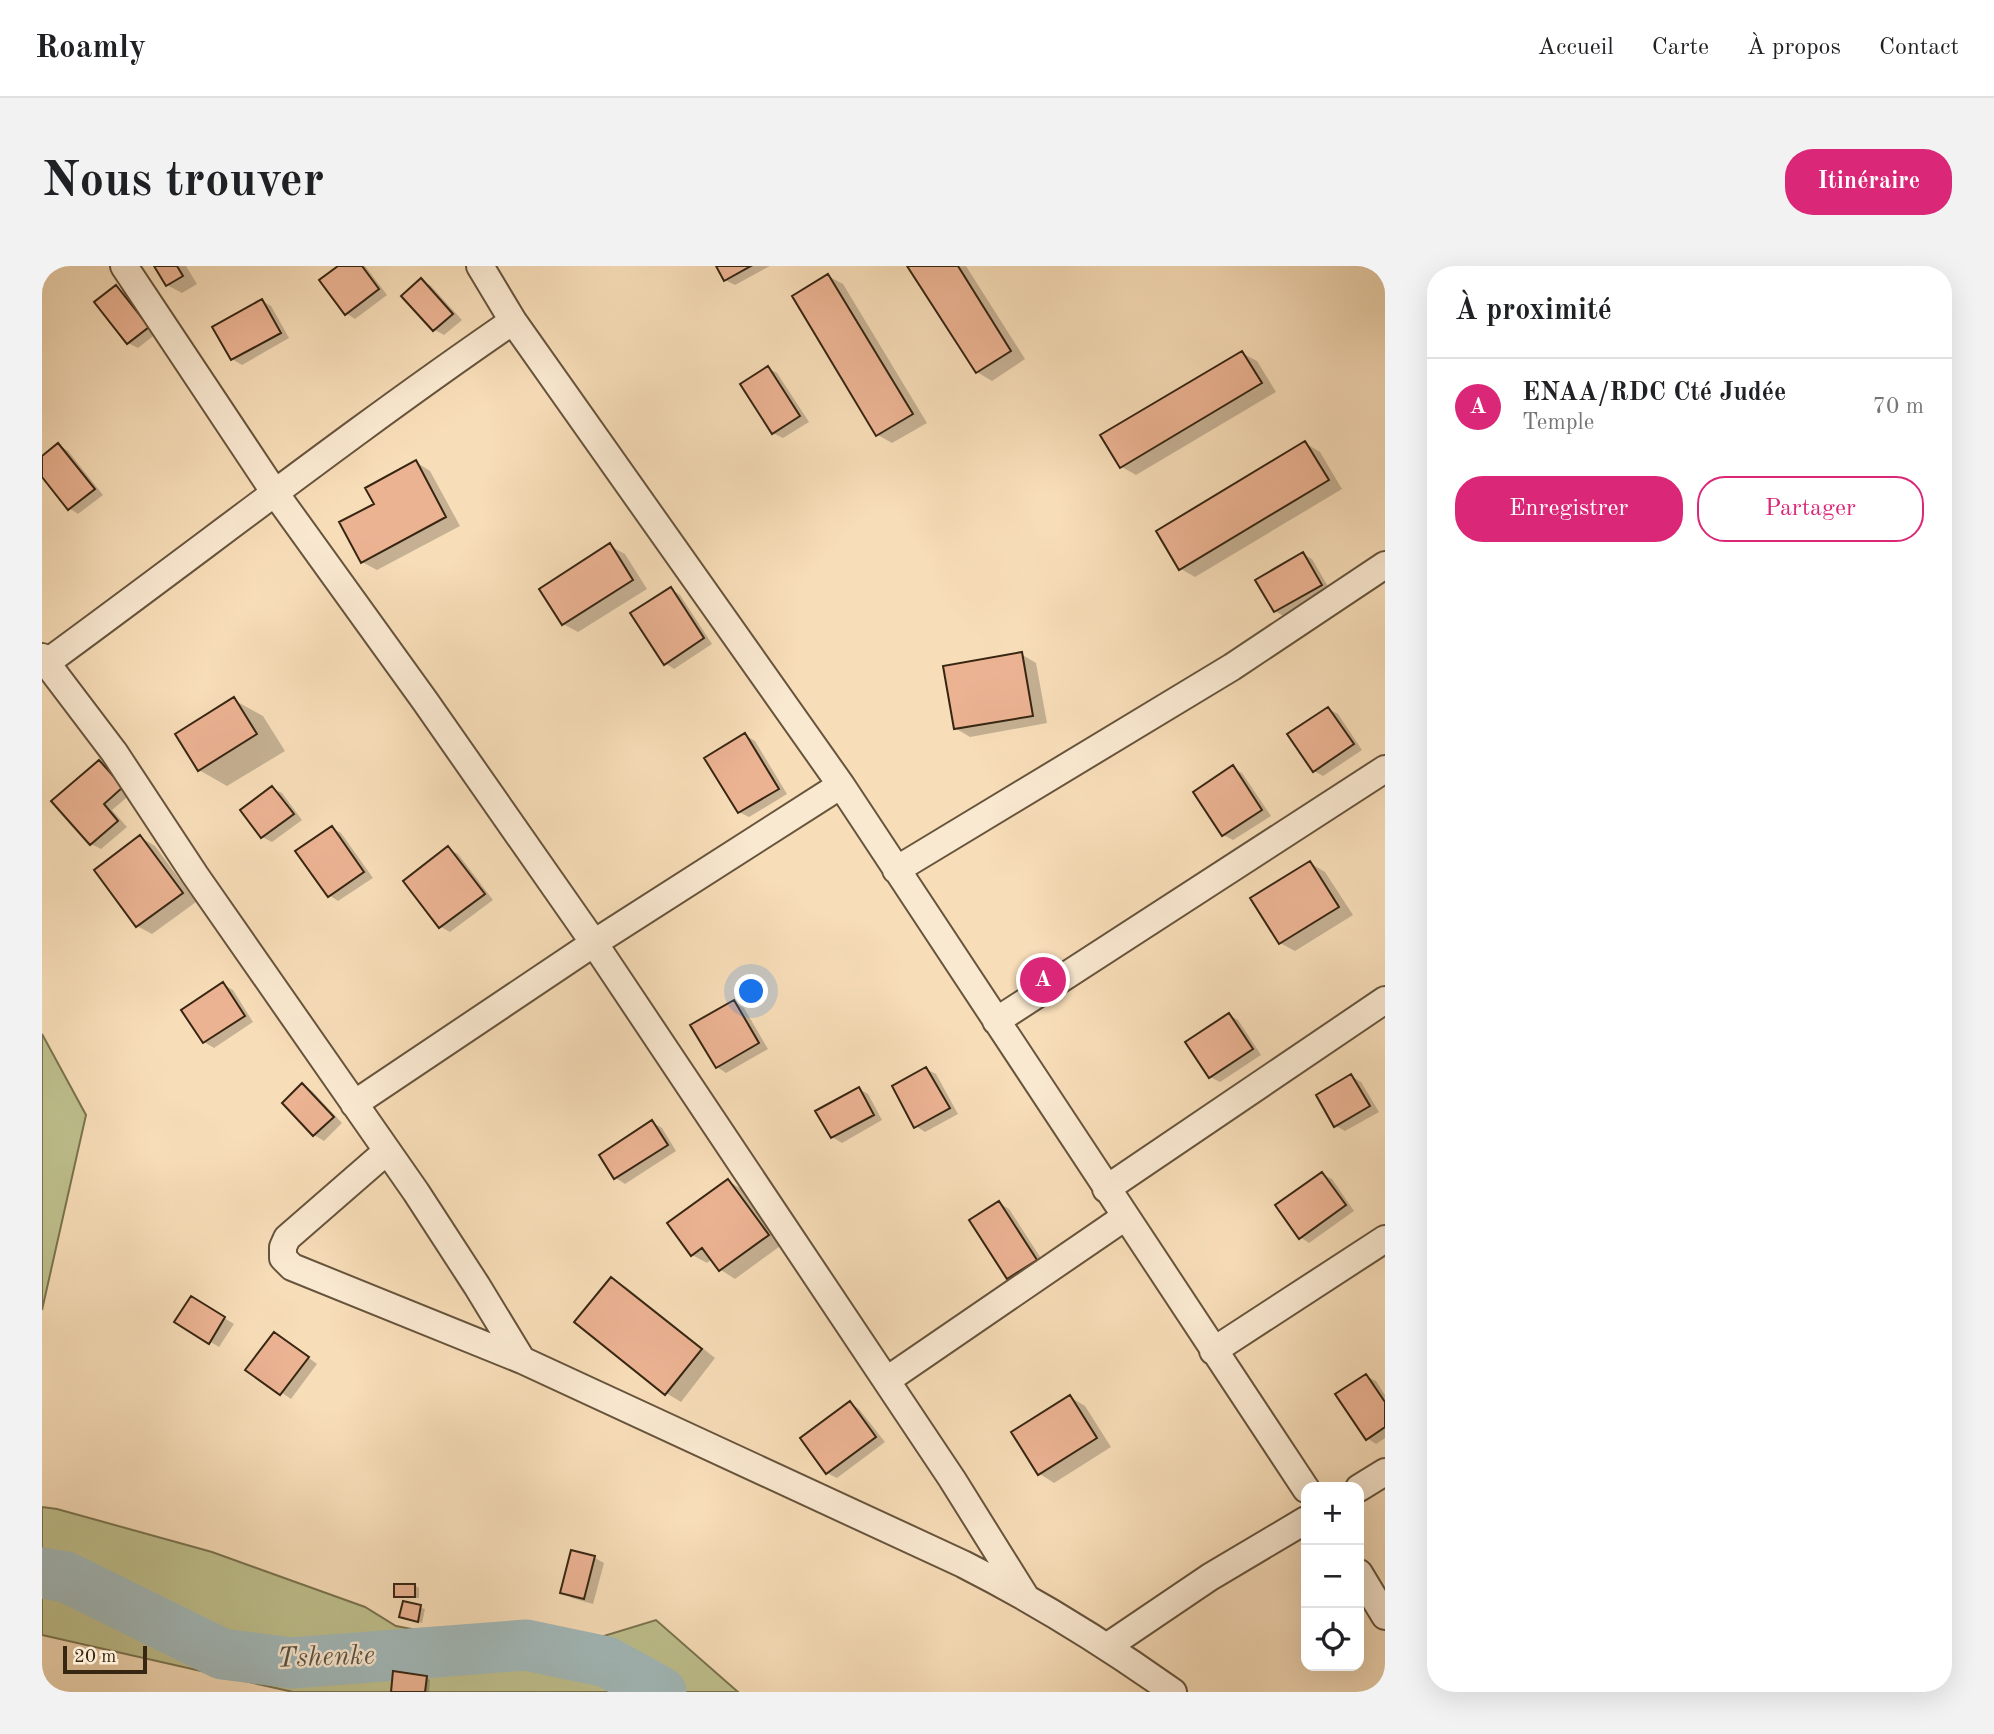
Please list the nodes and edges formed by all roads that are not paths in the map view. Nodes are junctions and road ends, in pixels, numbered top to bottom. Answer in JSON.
{"nodes":[{"id":1,"x":124,"y":266,"type":"edge"},
{"id":2,"x":480,"y":266,"type":"edge"},
{"id":3,"x":513,"y":321,"type":"junction"},
{"id":4,"x":275,"y":493,"type":"junction"},
{"id":5,"x":1385,"y":565,"type":"edge"},
{"id":6,"x":44,"y":660,"type":"edge"},
{"id":7,"x":1385,"y":769,"type":"edge"},
{"id":8,"x":841,"y":785,"type":"junction"},
{"id":9,"x":896,"y":870,"type":"junction"},
{"id":10,"x":594,"y":943,"type":"junction"},
{"id":11,"x":1385,"y":1000,"type":"edge"},
{"id":12,"x":996,"y":1021,"type":"junction"},
{"id":13,"x":354,"y":1104,"type":"junction"},
{"id":14,"x":387,"y":1151,"type":"junction"},
{"id":15,"x":1106,"y":1189,"type":"junction"},
{"id":16,"x":1125,"y":1217,"type":"junction"},
{"id":17,"x":1385,"y":1238,"type":"edge"},
{"id":18,"x":1213,"y":1351,"type":"junction"},
{"id":19,"x":522,"y":1360,"type":"junction"},
{"id":20,"x":887,"y":1380,"type":"junction"},
{"id":21,"x":1385,"y":1472,"type":"edge"},
{"id":22,"x":1301,"y":1482,"type":"edge"},
{"id":23,"x":1364,"y":1485,"type":"edge"},
{"id":24,"x":1301,"y":1523,"type":"edge"},
{"id":25,"x":1364,"y":1581,"type":"edge"},
{"id":26,"x":1025,"y":1596,"type":"junction"},
{"id":27,"x":1385,"y":1616,"type":"edge"},
{"id":28,"x":1108,"y":1646,"type":"junction"},
{"id":29,"x":1173,"y":1692,"type":"edge"}],
"edges":[{"from":1,"to":4,"type":"street"},
{"from":2,"to":3,"type":"street"},
{"from":3,"to":4,"type":"street"},
{"from":3,"to":8,"type":"street"},
{"from":4,"to":6,"type":"street"},
{"from":4,"to":10,"type":"street"},
{"from":5,"to":9,"type":"street"},
{"from":6,"to":13,"type":"street"},
{"from":7,"to":12,"type":"street"},
{"from":8,"to":9,"type":"street"},
{"from":8,"to":10,"type":"street"},
{"from":9,"to":12,"type":"street"},
{"from":10,"to":13,"type":"street"},
{"from":10,"to":20,"type":"street"},
{"from":11,"to":15,"type":"street"},
{"from":12,"to":15,"type":"street"},
{"from":13,"to":14,"type":"street"},
{"from":14,"to":19,"type":"street"},
{"from":14,"to":19,"type":"street"},
{"from":15,"to":16,"type":"street"},
{"from":16,"to":18,"type":"street"},
{"from":16,"to":20,"type":"street"},
{"from":17,"to":18,"type":"street"},
{"from":18,"to":22,"type":"street"},
{"from":19,"to":26,"type":"street"},
{"from":20,"to":26,"type":"street"},
{"from":21,"to":23,"type":"street"},
{"from":24,"to":28,"type":"street"},
{"from":25,"to":27,"type":"street"},
{"from":26,"to":28,"type":"street"},
{"from":28,"to":29,"type":"street"}]}
